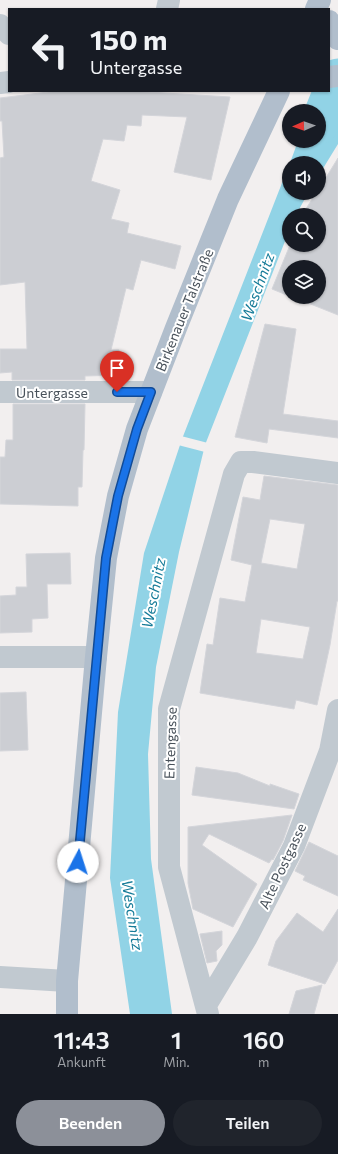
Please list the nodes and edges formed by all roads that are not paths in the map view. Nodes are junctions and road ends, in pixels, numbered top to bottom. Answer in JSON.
{"nodes":[{"id":1,"x":330,"y":23,"type":"edge"},
{"id":2,"x":0,"y":25,"type":"edge"},
{"id":3,"x":8,"y":33,"type":"edge"},
{"id":4,"x":338,"y":39,"type":"edge"},
{"id":5,"x":279,"y":92,"type":"edge"},
{"id":6,"x":0,"y":392,"type":"edge"},
{"id":7,"x":151,"y":392,"type":"junction"},
{"id":8,"x":338,"y":473,"type":"edge"},
{"id":9,"x":0,"y":657,"type":"edge"},
{"id":10,"x":96,"y":657,"type":"junction"},
{"id":11,"x":338,"y":710,"type":"edge"},
{"id":12,"x":0,"y":977,"type":"edge"},
{"id":13,"x":67,"y":981,"type":"junction"},
{"id":14,"x":207,"y":1009,"type":"edge"},
{"id":15,"x":67,"y":1014,"type":"edge"}],
"edges":[{"from":1,"to":4,"type":"main road"},
{"from":2,"to":3,"type":"street"},
{"from":5,"to":7,"type":"main road","name":"Birkenauer Talstraße"},
{"from":6,"to":7,"type":"street","name":"Untergasse"},
{"from":7,"to":10,"type":"main road","name":"Birkenauer Talstraße"},
{"from":8,"to":14,"type":"street","name":"Entengasse"},
{"from":9,"to":10,"type":"street"},
{"from":10,"to":13,"type":"main road","name":"Birkenauer Talstraße"},
{"from":11,"to":14,"type":"street","name":"Alte Postgasse"},
{"from":12,"to":13,"type":"street"},
{"from":13,"to":15,"type":"main road","name":"Birkenauer Talstraße"}]}
